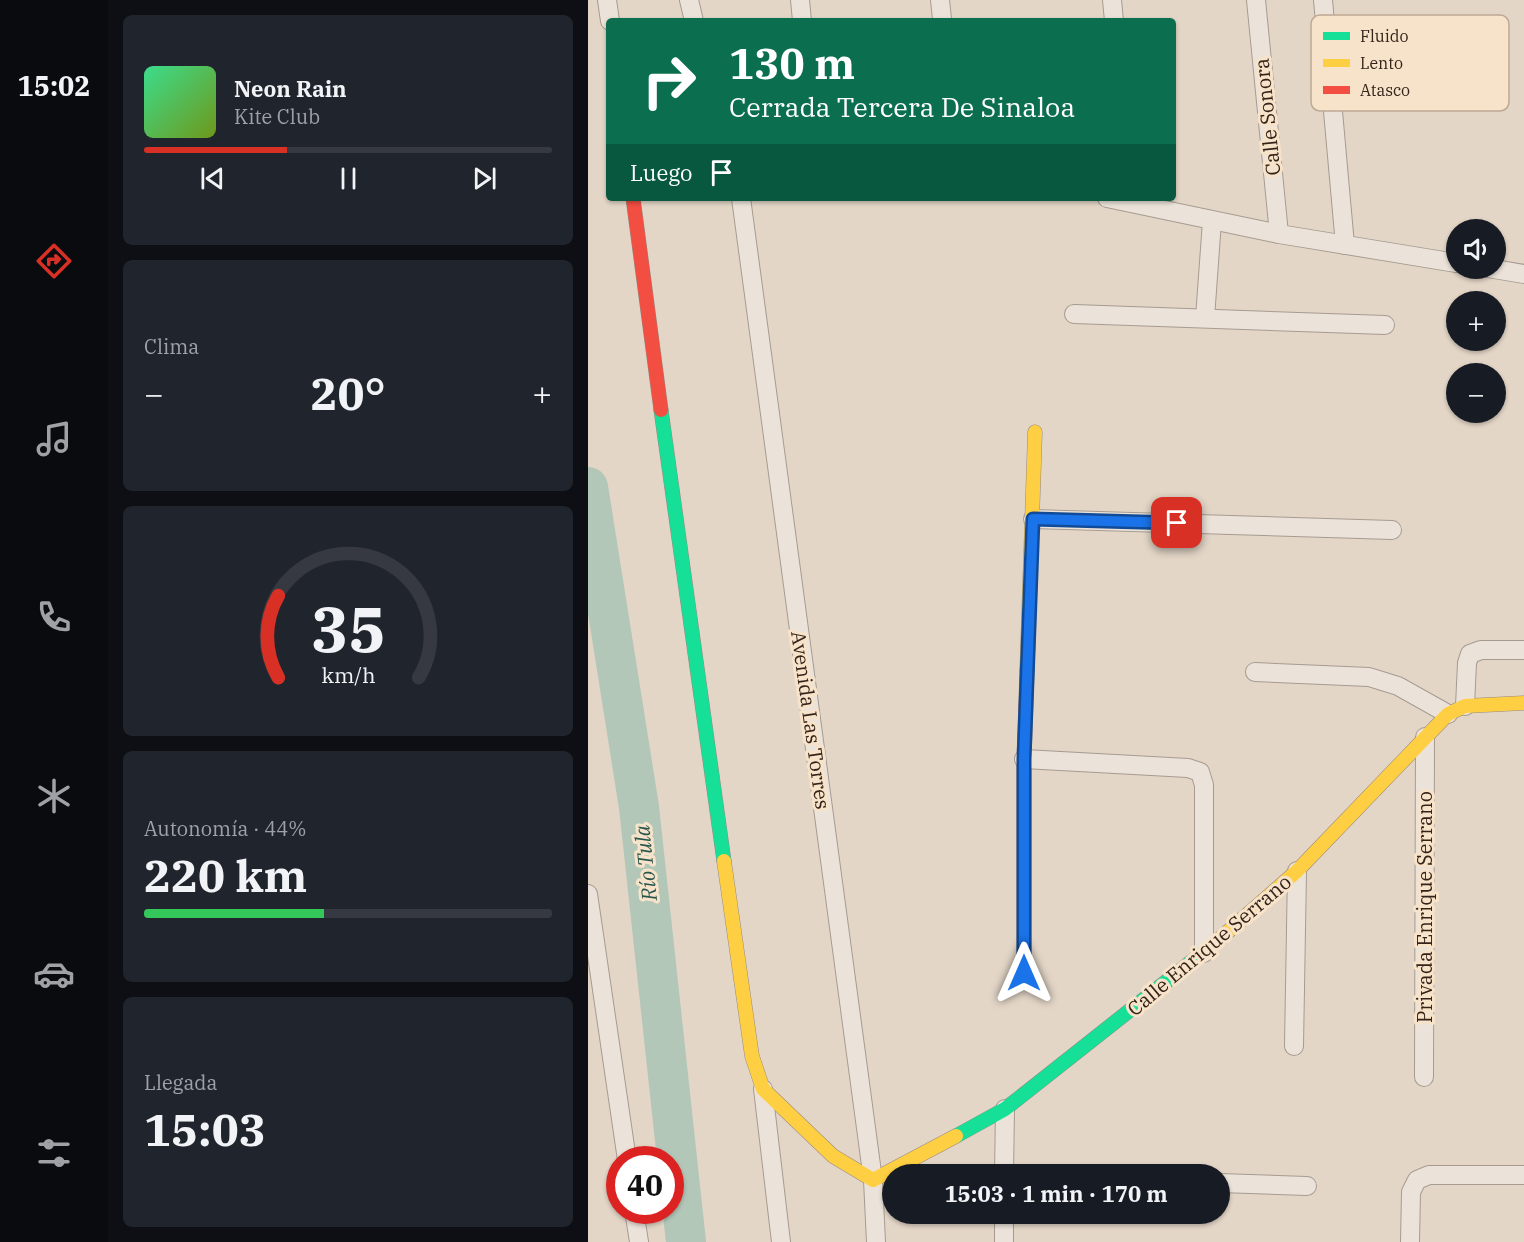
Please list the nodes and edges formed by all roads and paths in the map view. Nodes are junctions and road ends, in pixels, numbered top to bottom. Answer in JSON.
{"nodes":[{"id":1,"x":607,"y":0,"type":"edge"},
{"id":2,"x":688,"y":0,"type":"edge"},
{"id":3,"x":800,"y":0,"type":"edge"},
{"id":4,"x":940,"y":0,"type":"edge"},
{"id":5,"x":1112,"y":0,"type":"edge"},
{"id":6,"x":1256,"y":0,"type":"edge"},
{"id":7,"x":1323,"y":0,"type":"edge"},
{"id":8,"x":1324,"y":15,"type":"edge"},
{"id":9,"x":610,"y":18,"type":"edge"},
{"id":10,"x":693,"y":18,"type":"edge"},
{"id":11,"x":802,"y":18,"type":"edge"},
{"id":12,"x":942,"y":18,"type":"edge"},
{"id":13,"x":1113,"y":18,"type":"edge"},
{"id":14,"x":1333,"y":111,"type":"edge"},
{"id":15,"x":633,"y":201,"type":"edge"},
{"id":16,"x":741,"y":201,"type":"edge"},
{"id":17,"x":1130,"y":201,"type":"edge"},
{"id":18,"x":1212,"y":221,"type":"junction"},
{"id":19,"x":1279,"y":234,"type":"junction"},
{"id":20,"x":1345,"y":245,"type":"junction"},
{"id":21,"x":1446,"y":261,"type":"edge"},
{"id":22,"x":1506,"y":271,"type":"edge"},
{"id":23,"x":1524,"y":274,"type":"edge"},
{"id":24,"x":1074,"y":314,"type":"dead end"},
{"id":25,"x":1205,"y":318,"type":"junction"},
{"id":26,"x":1385,"y":325,"type":"dead end"},
{"id":27,"x":1035,"y":432,"type":"dead end"},
{"id":28,"x":1033,"y":519,"type":"junction"},
{"id":29,"x":1392,"y":530,"type":"dead end"},
{"id":30,"x":1524,"y":650,"type":"edge"},
{"id":31,"x":1255,"y":672,"type":"dead end"},
{"id":32,"x":1524,"y":703,"type":"edge"},
{"id":33,"x":1466,"y":706,"type":"junction"},
{"id":34,"x":1448,"y":714,"type":"junction"},
{"id":35,"x":1425,"y":737,"type":"junction"},
{"id":36,"x":1024,"y":759,"type":"junction"},
{"id":37,"x":1297,"y":871,"type":"junction"},
{"id":38,"x":588,"y":894,"type":"edge"},
{"id":39,"x":1204,"y":953,"type":"junction"},
{"id":40,"x":1024,"y":973,"type":"dead end"},
{"id":41,"x":1294,"y":1046,"type":"dead end"},
{"id":42,"x":1424,"y":1077,"type":"dead end"},
{"id":43,"x":764,"y":1089,"type":"junction"},
{"id":44,"x":1005,"y":1109,"type":"junction"},
{"id":45,"x":625,"y":1146,"type":"edge"},
{"id":46,"x":1004,"y":1164,"type":"edge"},
{"id":47,"x":1524,"y":1174,"type":"edge"},
{"id":48,"x":873,"y":1180,"type":"junction"},
{"id":49,"x":1230,"y":1183,"type":"edge"},
{"id":50,"x":1307,"y":1186,"type":"dead end"},
{"id":51,"x":636,"y":1224,"type":"edge"},
{"id":52,"x":1004,"y":1224,"type":"edge"},
{"id":53,"x":639,"y":1242,"type":"edge"},
{"id":54,"x":781,"y":1242,"type":"edge"},
{"id":55,"x":876,"y":1242,"type":"edge"},
{"id":56,"x":1004,"y":1242,"type":"edge"},
{"id":57,"x":1410,"y":1242,"type":"edge"}],
"edges":[{"from":1,"to":9,"type":"street"},
{"from":2,"to":10,"type":"street"},
{"from":3,"to":11,"type":"street"},
{"from":4,"to":12,"type":"street"},
{"from":5,"to":13,"type":"street"},
{"from":6,"to":19,"type":"street","name":"Calle Sonora"},
{"from":7,"to":8,"type":"street"},
{"from":14,"to":20,"type":"street"},
{"from":15,"to":43,"type":"street"},
{"from":16,"to":48,"type":"street","name":"Avenida Las Torres"},
{"from":17,"to":18,"type":"street"},
{"from":18,"to":19,"type":"street"},
{"from":18,"to":25,"type":"street"},
{"from":19,"to":20,"type":"street"},
{"from":20,"to":21,"type":"street"},
{"from":22,"to":23,"type":"street"},
{"from":24,"to":25,"type":"street"},
{"from":25,"to":26,"type":"street"},
{"from":27,"to":28,"type":"street"},
{"from":28,"to":29,"type":"street"},
{"from":28,"to":36,"type":"street"},
{"from":30,"to":33,"type":"street"},
{"from":31,"to":34,"type":"street"},
{"from":32,"to":33,"type":"street","name":"Calle Enrique Serrano"},
{"from":33,"to":34,"type":"street","name":"Calle Enrique Serrano"},
{"from":34,"to":35,"type":"street","name":"Calle Enrique Serrano"},
{"from":35,"to":37,"type":"street","name":"Calle Enrique Serrano"},
{"from":35,"to":42,"type":"street","name":"Privada Enrique Serrano"},
{"from":36,"to":39,"type":"street"},
{"from":36,"to":40,"type":"street"},
{"from":37,"to":39,"type":"street","name":"Calle Enrique Serrano"},
{"from":37,"to":41,"type":"street"},
{"from":38,"to":45,"type":"street"},
{"from":39,"to":44,"type":"street","name":"Calle Enrique Serrano"},
{"from":43,"to":48,"type":"street"},
{"from":43,"to":54,"type":"street"},
{"from":44,"to":46,"type":"street"},
{"from":44,"to":48,"type":"street","name":"Calle Enrique Serrano"},
{"from":47,"to":57,"type":"street"},
{"from":48,"to":55,"type":"street","name":"Avenida Las Torres"},
{"from":49,"to":50,"type":"street"},
{"from":51,"to":53,"type":"street"},
{"from":52,"to":56,"type":"street"}]}
